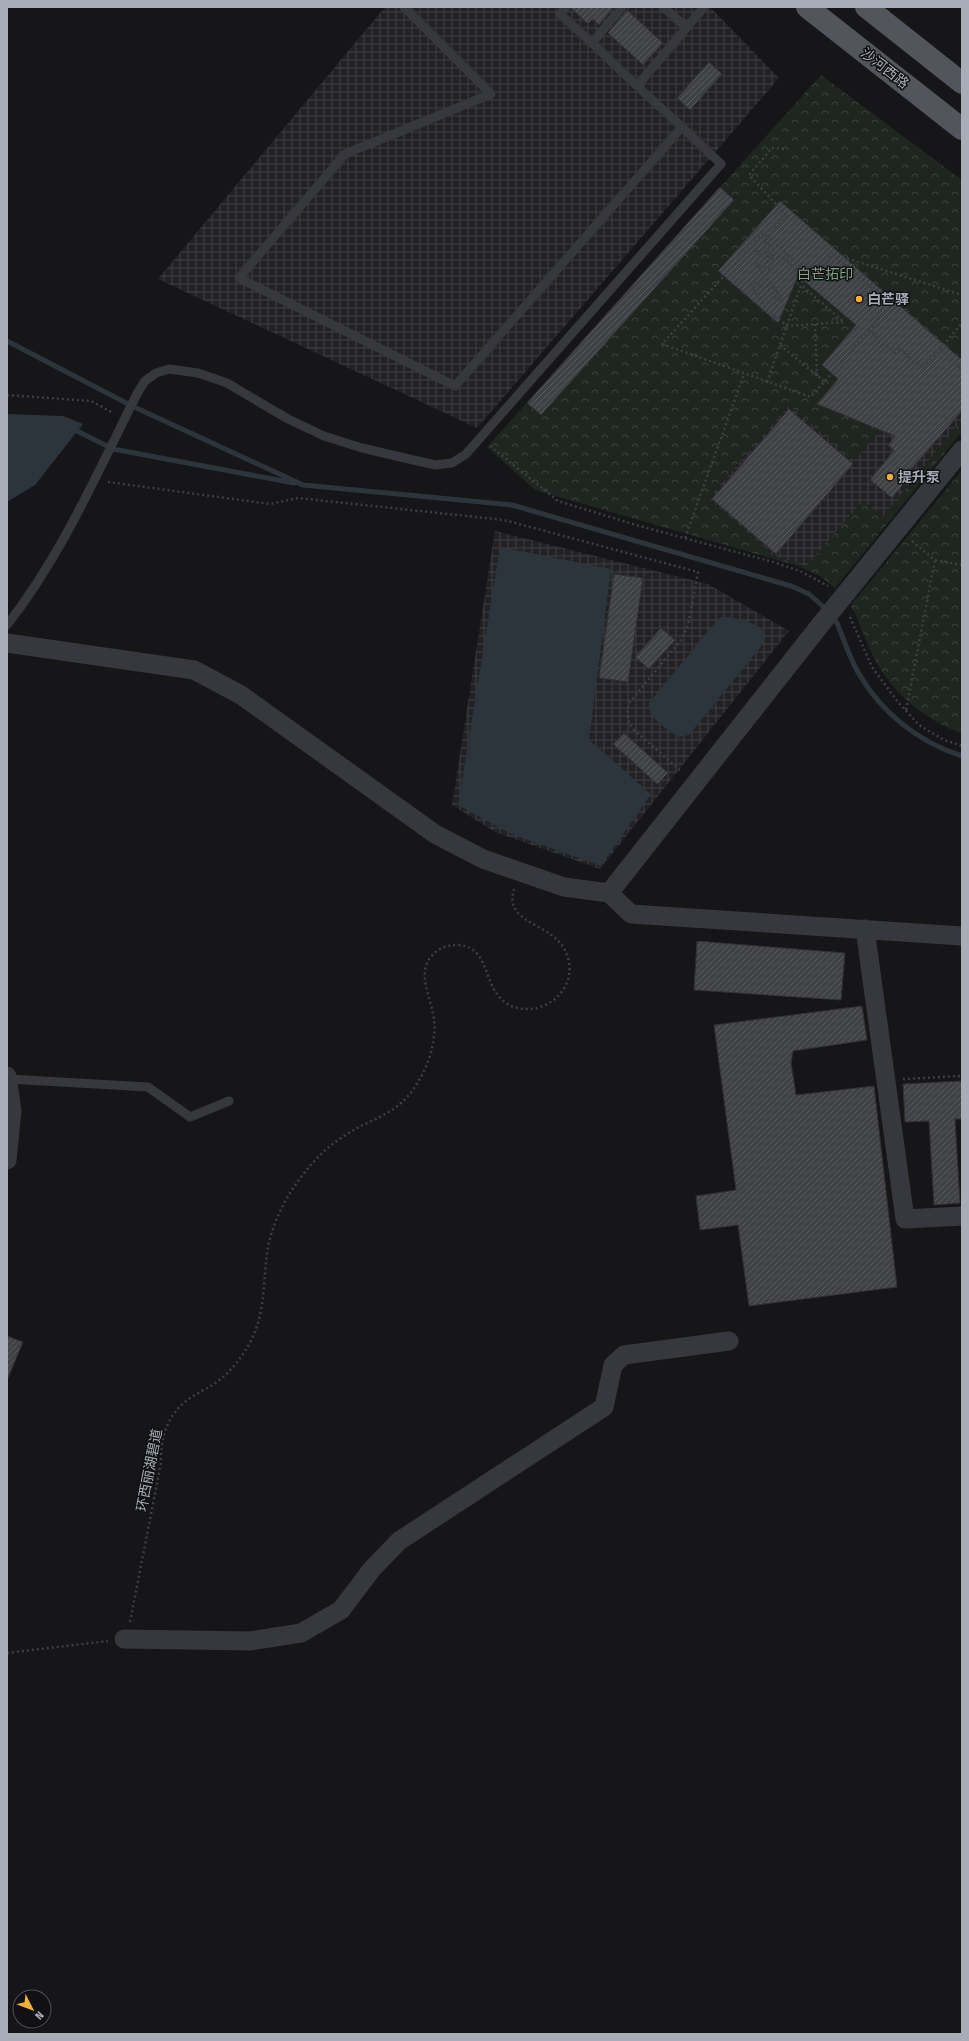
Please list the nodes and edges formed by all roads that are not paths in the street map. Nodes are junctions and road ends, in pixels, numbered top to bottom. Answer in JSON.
{"nodes":[{"id":1,"x":404,"y":7,"type":"edge"},
{"id":2,"x":566,"y":7,"type":"edge"},
{"id":3,"x":622,"y":7,"type":"edge"},
{"id":4,"x":663,"y":7,"type":"edge"},
{"id":5,"x":704,"y":7,"type":"edge"},
{"id":6,"x":807,"y":7,"type":"edge"},
{"id":7,"x":866,"y":7,"type":"edge"},
{"id":8,"x":686,"y":27,"type":"junction"},
{"id":9,"x":592,"y":43,"type":"junction"},
{"id":10,"x":962,"y":82,"type":"edge"},
{"id":11,"x":638,"y":86,"type":"junction"},
{"id":12,"x":682,"y":127,"type":"junction"},
{"id":13,"x":962,"y":129,"type":"edge"},
{"id":14,"x":962,"y":450,"type":"edge"},
{"id":15,"x":7,"y":625,"type":"edge"},
{"id":16,"x":7,"y":643,"type":"edge"},
{"id":17,"x":609,"y":894,"type":"junction"},
{"id":18,"x":865,"y":930,"type":"junction"},
{"id":19,"x":962,"y":936,"type":"edge"},
{"id":20,"x":8,"y":1077,"type":"edge"},
{"id":21,"x":229,"y":1101,"type":"dead end"},
{"id":22,"x":7,"y":1159,"type":"edge"},
{"id":23,"x":962,"y":1216,"type":"edge"},
{"id":24,"x":729,"y":1341,"type":"dead end"},
{"id":25,"x":124,"y":1639,"type":"road end"}],
"edges":[{"from":1,"to":12,"type":"lane"},
{"from":2,"to":9,"type":"lane"},
{"from":3,"to":9,"type":"lane"},
{"from":4,"to":8,"type":"lane"},
{"from":5,"to":8,"type":"lane"},
{"from":6,"to":13,"type":"main road","name":"沙河西路"},
{"from":7,"to":10,"type":"main road"},
{"from":8,"to":11,"type":"lane"},
{"from":9,"to":11,"type":"lane"},
{"from":11,"to":12,"type":"lane"},
{"from":12,"to":15,"type":"lane"},
{"from":14,"to":17,"type":"street"},
{"from":16,"to":17,"type":"street"},
{"from":17,"to":18,"type":"street"},
{"from":18,"to":19,"type":"street"},
{"from":18,"to":23,"type":"street"},
{"from":20,"to":21,"type":"lane"},
{"from":20,"to":22,"type":"street"},
{"from":24,"to":25,"type":"street"}]}
